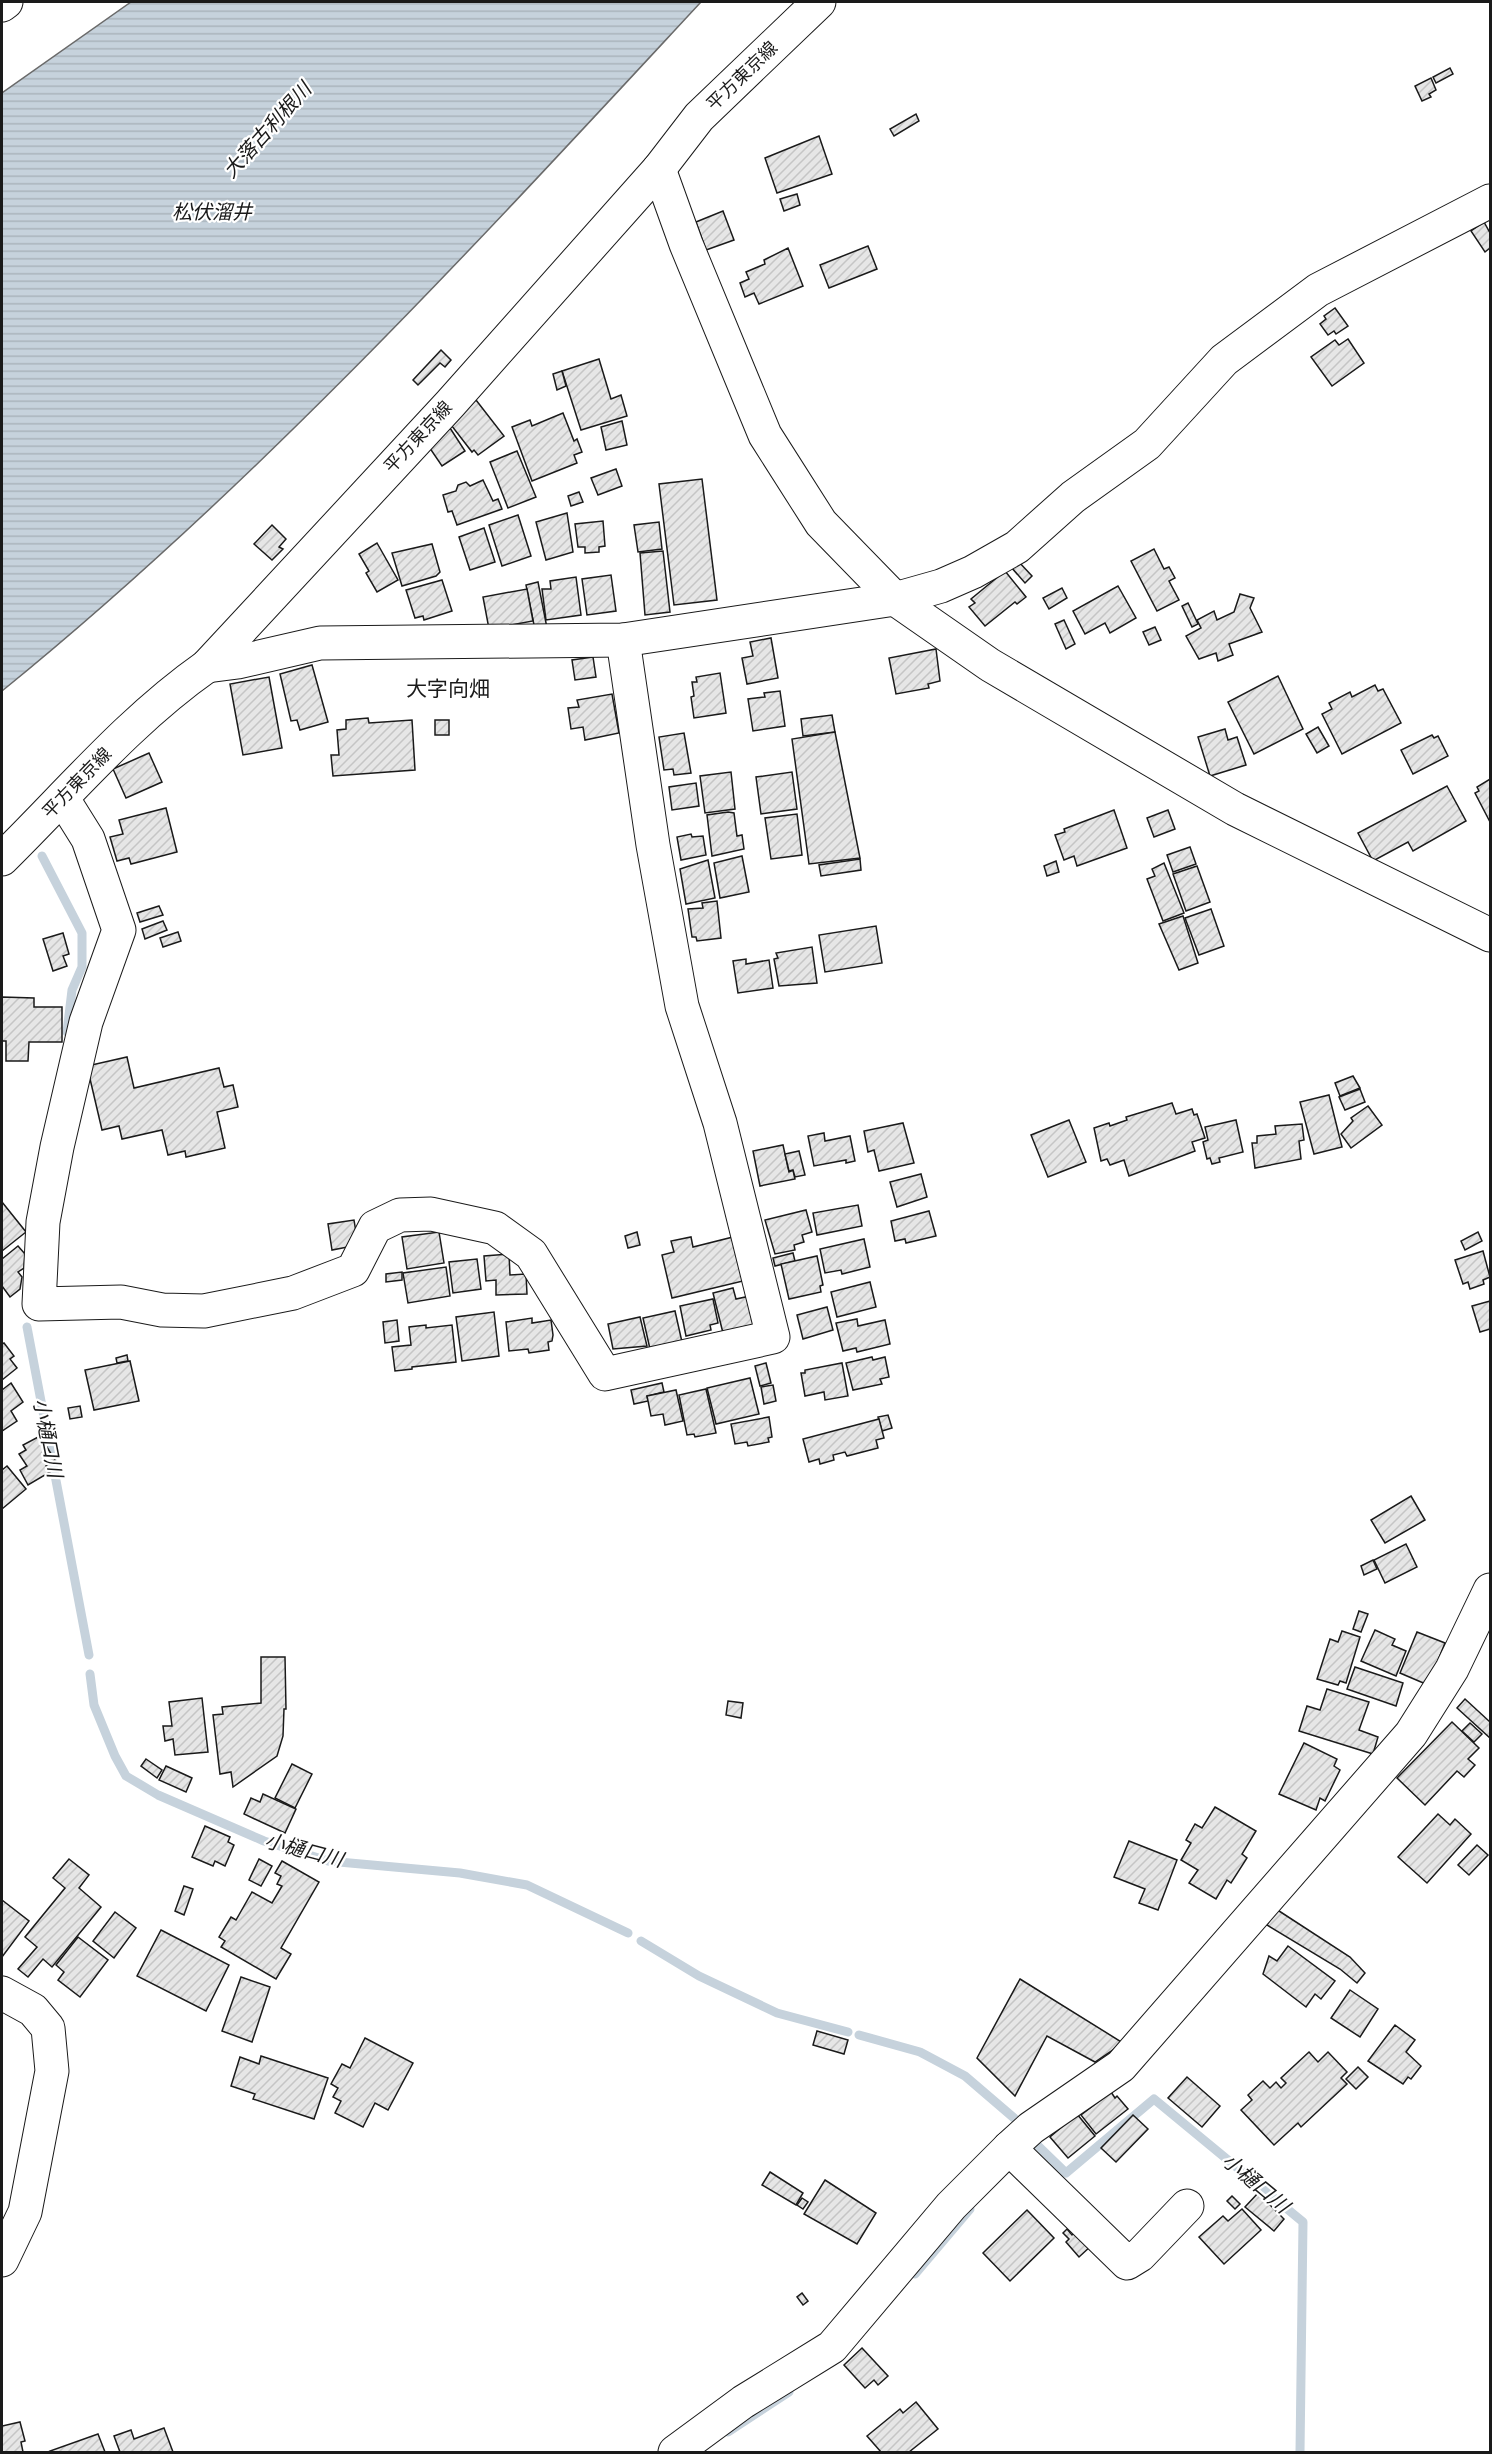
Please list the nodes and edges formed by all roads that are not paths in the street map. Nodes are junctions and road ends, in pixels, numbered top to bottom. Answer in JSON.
{"nodes":[{"id":1,"x":6,"y":2,"type":"edge"},
{"id":2,"x":819,"y":2,"type":"edge"},
{"id":3,"x":2,"y":5,"type":"edge"},
{"id":4,"x":659,"y":169,"type":"junction"},
{"id":5,"x":1491,"y":201,"type":"edge"},
{"id":6,"x":895,"y":599,"type":"junction"},
{"id":7,"x":623,"y":640,"type":"junction"},
{"id":8,"x":207,"y":666,"type":"junction"},
{"id":9,"x":63,"y":799,"type":"junction"},
{"id":10,"x":2,"y":859,"type":"edge"},
{"id":11,"x":1491,"y":935,"type":"edge"},
{"id":12,"x":1491,"y":1590,"type":"edge"},
{"id":13,"x":2,"y":1993,"type":"edge"},
{"id":14,"x":1009,"y":2148,"type":"junction"},
{"id":15,"x":1187,"y":2206,"type":"dead end"},
{"id":16,"x":2,"y":2260,"type":"edge"},
{"id":17,"x":675,"y":2452,"type":"edge"}],
"edges":[{"from":1,"to":3,"type":"street"},
{"from":2,"to":4,"type":"street","name":"平方東京線"},
{"from":4,"to":6,"type":"street"},
{"from":4,"to":8,"type":"street","name":"平方東京線"},
{"from":5,"to":6,"type":"street"},
{"from":6,"to":7,"type":"street"},
{"from":6,"to":11,"type":"street"},
{"from":7,"to":8,"type":"street"},
{"from":7,"to":9,"type":"street"},
{"from":8,"to":9,"type":"street","name":"平方東京線"},
{"from":9,"to":10,"type":"street","name":"平方東京線"},
{"from":12,"to":14,"type":"street"},
{"from":13,"to":16,"type":"street"},
{"from":14,"to":15,"type":"street"},
{"from":14,"to":17,"type":"street"}]}
